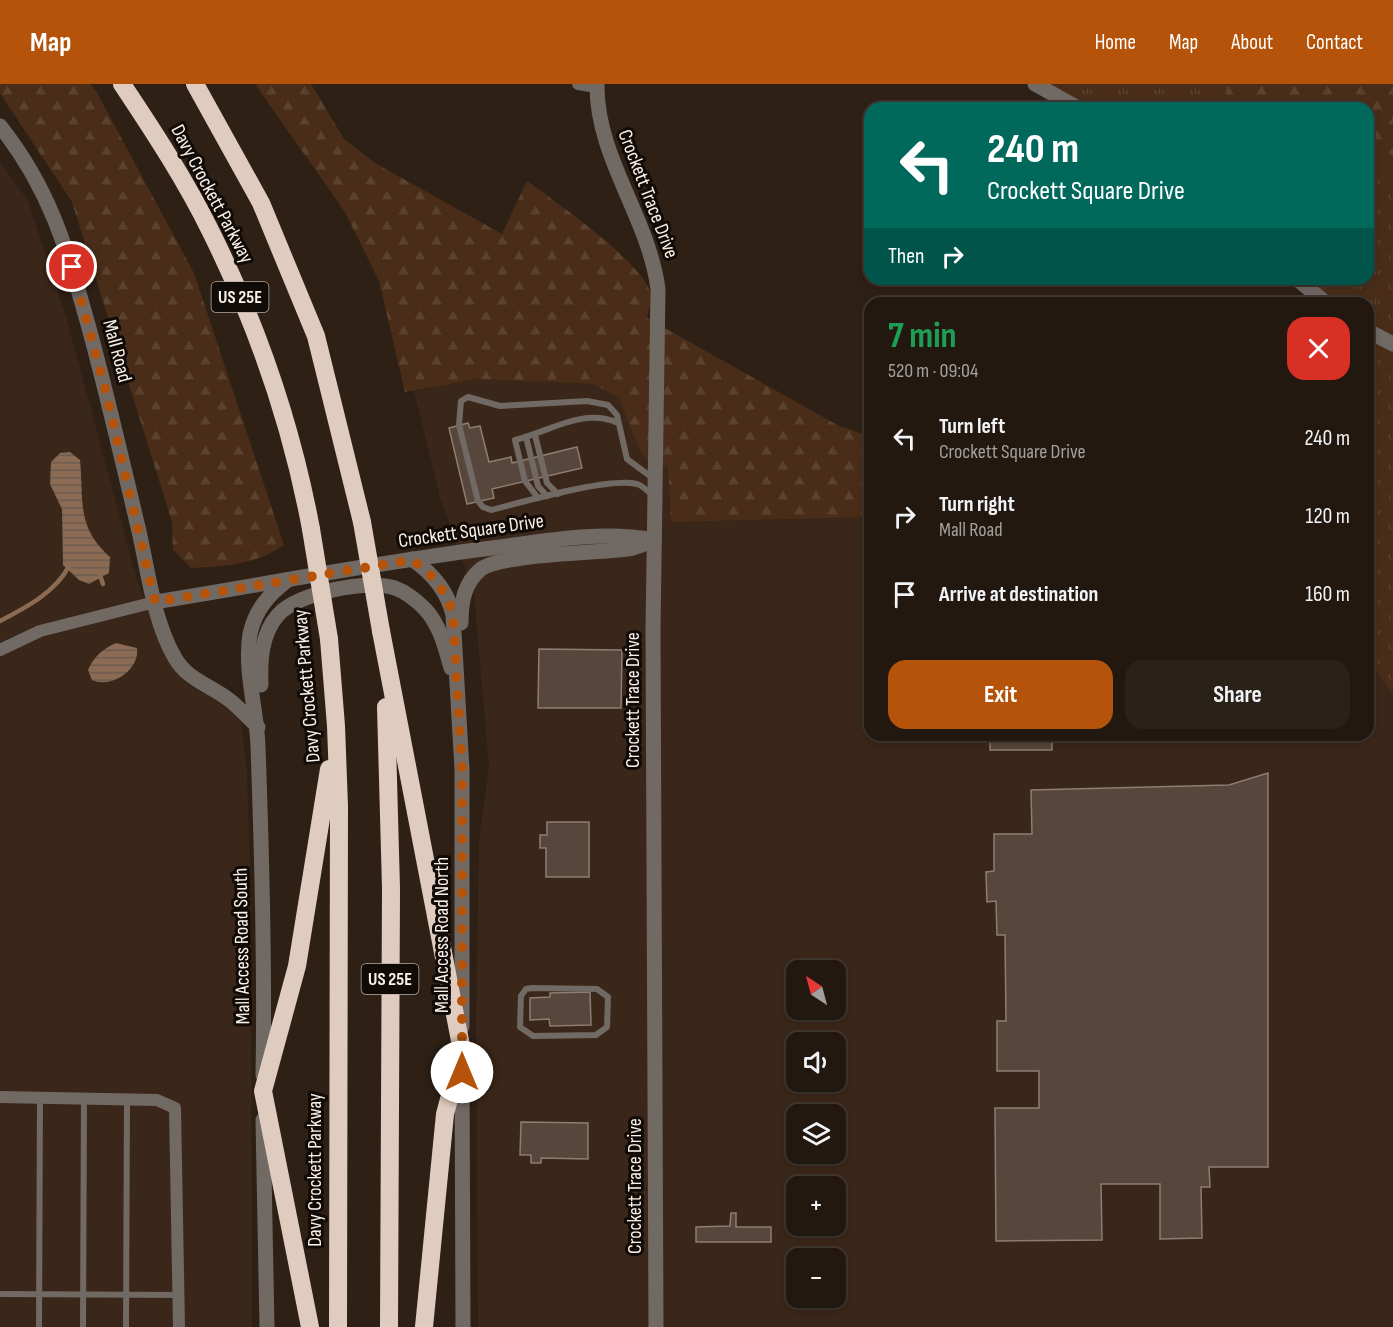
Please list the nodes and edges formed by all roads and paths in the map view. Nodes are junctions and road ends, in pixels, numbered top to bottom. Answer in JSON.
{"nodes":[{"id":1,"x":122,"y":84,"type":"edge"},
{"id":2,"x":195,"y":84,"type":"edge"},
{"id":3,"x":578,"y":84,"type":"edge"},
{"id":4,"x":1035,"y":84,"type":"edge"},
{"id":5,"x":597,"y":85,"type":"edge"},
{"id":6,"x":1067,"y":102,"type":"edge"},
{"id":7,"x":0,"y":126,"type":"edge"},
{"id":8,"x":1304,"y":285,"type":"edge"},
{"id":9,"x":1319,"y":297,"type":"edge"},
{"id":10,"x":1374,"y":334,"type":"edge"},
{"id":11,"x":1393,"y":344,"type":"edge"},
{"id":12,"x":618,"y":423,"type":"junction"},
{"id":13,"x":535,"y":435,"type":"junction"},
{"id":14,"x":526,"y":437,"type":"junction"},
{"id":15,"x":655,"y":479,"type":"junction"},
{"id":16,"x":558,"y":494,"type":"junction"},
{"id":17,"x":547,"y":496,"type":"junction"},
{"id":18,"x":654,"y":497,"type":"junction"},
{"id":19,"x":538,"y":498,"type":"junction"},
{"id":20,"x":654,"y":540,"type":"junction"},
{"id":21,"x":412,"y":560,"type":"junction"},
{"id":22,"x":288,"y":580,"type":"junction"},
{"id":23,"x":155,"y":602,"type":"junction"},
{"id":24,"x":381,"y":631,"type":"junction"},
{"id":25,"x":0,"y":650,"type":"edge"},
{"id":26,"x":459,"y":691,"type":"junction"},
{"id":27,"x":336,"y":726,"type":"junction"},
{"id":28,"x":258,"y":727,"type":"junction"},
{"id":29,"x":516,"y":1027,"type":"dead end"},
{"id":30,"x":525,"y":1033,"type":"junction"},
{"id":31,"x":462,"y":1051,"type":"junction"},
{"id":32,"x":262,"y":1091,"type":"junction"},
{"id":33,"x":0,"y":1097,"type":"edge"},
{"id":34,"x":40,"y":1098,"type":"junction"},
{"id":35,"x":84,"y":1098,"type":"junction"},
{"id":36,"x":128,"y":1099,"type":"junction"},
{"id":37,"x":0,"y":1294,"type":"edge"},
{"id":38,"x":39,"y":1294,"type":"junction"},
{"id":39,"x":83,"y":1294,"type":"junction"},
{"id":40,"x":127,"y":1294,"type":"junction"},
{"id":41,"x":179,"y":1295,"type":"junction"},
{"id":42,"x":268,"y":1324,"type":"edge"},
{"id":43,"x":39,"y":1327,"type":"edge"},
{"id":44,"x":83,"y":1327,"type":"edge"},
{"id":45,"x":126,"y":1327,"type":"edge"},
{"id":46,"x":179,"y":1327,"type":"edge"},
{"id":47,"x":310,"y":1327,"type":"edge"},
{"id":48,"x":338,"y":1327,"type":"edge"},
{"id":49,"x":389,"y":1327,"type":"edge"},
{"id":50,"x":424,"y":1327,"type":"edge"},
{"id":51,"x":463,"y":1327,"type":"edge"},
{"id":52,"x":656,"y":1327,"type":"edge"}],
"edges":[{"from":1,"to":27,"type":"highway","name":"Davy Crockett Parkway","number":"US 25E","bridge":true},
{"from":2,"to":24,"type":"highway","name":"Davy Crockett Parkway","number":"US 25E","bridge":true},
{"from":3,"to":5,"type":"street"},
{"from":4,"to":6,"type":"street"},
{"from":5,"to":15,"type":"street","name":"Crockett Trace Drive"},
{"from":7,"to":23,"type":"street","name":"Mall Road"},
{"from":8,"to":9,"type":"street"},
{"from":10,"to":11,"type":"street"},
{"from":12,"to":13,"type":"lane"},
{"from":12,"to":15,"type":"lane"},
{"from":12,"to":19,"type":"lane"},
{"from":13,"to":14,"type":"lane"},
{"from":13,"to":16,"type":"lane"},
{"from":14,"to":17,"type":"lane"},
{"from":14,"to":19,"type":"lane"},
{"from":15,"to":18,"type":"street","name":"Crockett Trace Drive"},
{"from":16,"to":17,"type":"lane"},
{"from":16,"to":18,"type":"lane"},
{"from":17,"to":19,"type":"lane"},
{"from":18,"to":20,"type":"street","name":"Crockett Trace Drive"},
{"from":20,"to":21,"type":"street","name":"Crockett Square Drive"},
{"from":20,"to":26,"type":"street","name":"Crockett Square Drive"},
{"from":20,"to":52,"type":"street","name":"Crockett Trace Drive"},
{"from":21,"to":22,"type":"street","name":"Crockett Square Drive"},
{"from":21,"to":26,"type":"street","name":"Mall Access Road North"},
{"from":22,"to":23,"type":"street","name":"Crockett Square Drive"},
{"from":22,"to":28,"type":"street","name":"Mall Access Road South"},
{"from":23,"to":25,"type":"street","name":"Crockett Square Drive"},
{"from":23,"to":28,"type":"street","name":"Mall Road"},
{"from":24,"to":31,"type":"highway"},
{"from":24,"to":49,"type":"highway","name":"Davy Crockett Parkway","number":"US 25E"},
{"from":26,"to":28,"type":"street"},
{"from":26,"to":31,"type":"street","name":"Mall Access Road North"},
{"from":27,"to":32,"type":"highway"},
{"from":27,"to":48,"type":"highway","name":"Davy Crockett Parkway","number":"US 25E"},
{"from":28,"to":32,"type":"street","name":"Mall Access Road South"},
{"from":29,"to":30,"type":"lane"},
{"from":30,"to":30,"type":"lane"},
{"from":31,"to":50,"type":"highway"},
{"from":31,"to":51,"type":"street","name":"Mall Access Road North"},
{"from":32,"to":42,"type":"street","name":"Mall Access Road South"},
{"from":32,"to":47,"type":"highway"},
{"from":33,"to":34,"type":"street"},
{"from":34,"to":35,"type":"street"},
{"from":34,"to":38,"type":"lane"},
{"from":35,"to":36,"type":"street"},
{"from":35,"to":39,"type":"lane"},
{"from":36,"to":40,"type":"lane"},
{"from":36,"to":41,"type":"street"},
{"from":37,"to":38,"type":"lane"},
{"from":38,"to":39,"type":"lane"},
{"from":38,"to":43,"type":"lane"},
{"from":39,"to":40,"type":"lane"},
{"from":39,"to":44,"type":"lane"},
{"from":40,"to":41,"type":"lane"},
{"from":40,"to":45,"type":"lane"},
{"from":41,"to":46,"type":"street"}]}
